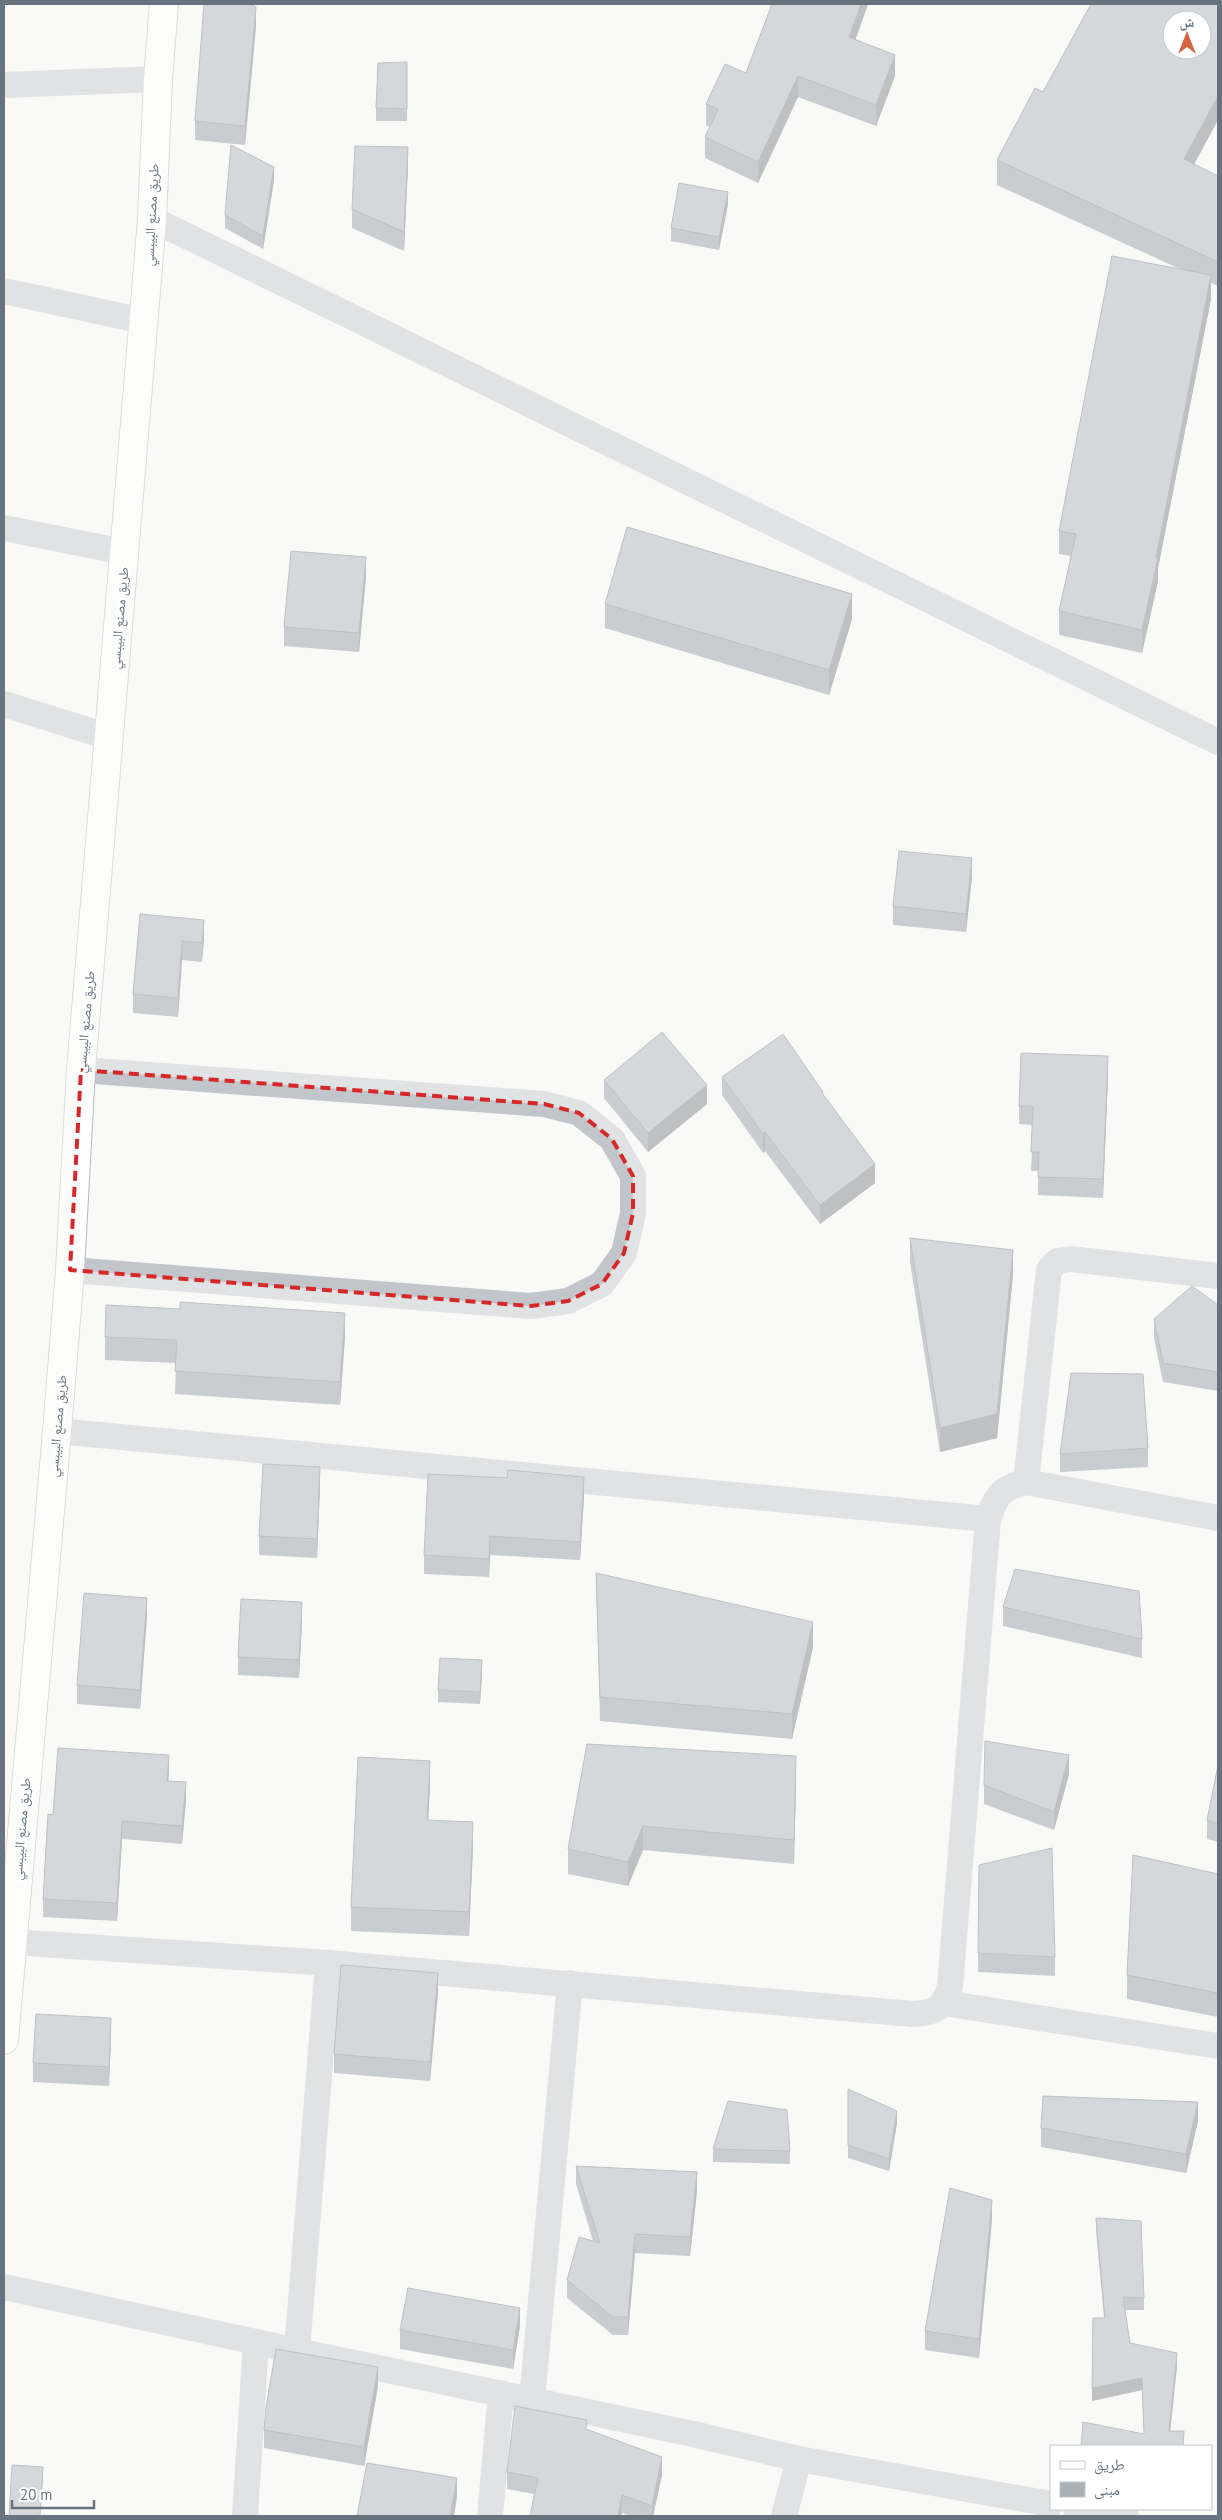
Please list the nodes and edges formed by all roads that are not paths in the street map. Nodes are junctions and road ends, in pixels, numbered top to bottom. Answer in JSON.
{"nodes":[{"id":1,"x":164,"y":4,"type":"edge"},
{"id":2,"x":158,"y":80,"type":"junction"},
{"id":3,"x":4,"y":86,"type":"edge"},
{"id":4,"x":152,"y":219,"type":"junction"},
{"id":5,"x":4,"y":291,"type":"edge"},
{"id":6,"x":144,"y":321,"type":"junction"},
{"id":7,"x":4,"y":528,"type":"edge"},
{"id":8,"x":124,"y":552,"type":"junction"},
{"id":9,"x":4,"y":704,"type":"edge"},
{"id":10,"x":109,"y":737,"type":"junction"},
{"id":11,"x":1218,"y":742,"type":"edge"},
{"id":12,"x":81,"y":1070,"type":"junction"},
{"id":13,"x":70,"y":1270,"type":"junction"},
{"id":14,"x":1218,"y":1276,"type":"edge"},
{"id":15,"x":57,"y":1431,"type":"junction"},
{"id":16,"x":1026,"y":1482,"type":"junction"},
{"id":17,"x":1218,"y":1518,"type":"edge"},
{"id":18,"x":988,"y":1519,"type":"junction"},
{"id":19,"x":12,"y":1942,"type":"junction"},
{"id":20,"x":328,"y":1963,"type":"junction"},
{"id":21,"x":570,"y":1983,"type":"junction"},
{"id":22,"x":944,"y":2003,"type":"junction"},
{"id":23,"x":4,"y":2040,"type":"edge"},
{"id":24,"x":1218,"y":2046,"type":"edge"},
{"id":25,"x":4,"y":2287,"type":"edge"},
{"id":26,"x":256,"y":2342,"type":"junction"},
{"id":27,"x":297,"y":2351,"type":"junction"},
{"id":28,"x":500,"y":2393,"type":"junction"},
{"id":29,"x":532,"y":2400,"type":"junction"},
{"id":30,"x":799,"y":2459,"type":"junction"},
{"id":31,"x":1050,"y":2504,"type":"edge"},
{"id":32,"x":1085,"y":2512,"type":"edge"},
{"id":33,"x":245,"y":2516,"type":"edge"},
{"id":34,"x":490,"y":2516,"type":"edge"},
{"id":35,"x":784,"y":2516,"type":"edge"},
{"id":36,"x":1126,"y":2516,"type":"edge"}],
"edges":[{"from":1,"to":2,"type":"main road","name":"طريق مصنع البيبسي"},
{"from":2,"to":3,"type":"street"},
{"from":2,"to":4,"type":"main road","name":"طريق مصنع البيبسي"},
{"from":4,"to":6,"type":"main road","name":"طريق مصنع البيبسي"},
{"from":4,"to":11,"type":"street"},
{"from":5,"to":6,"type":"street"},
{"from":6,"to":8,"type":"main road","name":"طريق مصنع البيبسي"},
{"from":7,"to":8,"type":"street"},
{"from":8,"to":10,"type":"main road","name":"طريق مصنع البيبسي"},
{"from":9,"to":10,"type":"street"},
{"from":10,"to":12,"type":"main road","name":"طريق مصنع البيبسي"},
{"from":12,"to":13,"type":"main road","name":"طريق مصنع البيبسي"},
{"from":12,"to":13,"type":"street"},
{"from":13,"to":15,"type":"main road","name":"طريق مصنع البيبسي"},
{"from":14,"to":16,"type":"street"},
{"from":15,"to":18,"type":"street"},
{"from":15,"to":19,"type":"main road","name":"طريق مصنع البيبسي"},
{"from":16,"to":17,"type":"street"},
{"from":16,"to":18,"type":"street"},
{"from":18,"to":22,"type":"street"},
{"from":19,"to":20,"type":"street"},
{"from":19,"to":23,"type":"main road","name":"طريق مصنع البيبسي"},
{"from":20,"to":21,"type":"street"},
{"from":20,"to":27,"type":"street"},
{"from":21,"to":22,"type":"street"},
{"from":21,"to":29,"type":"street"},
{"from":22,"to":24,"type":"street"},
{"from":25,"to":26,"type":"street"},
{"from":26,"to":27,"type":"street"},
{"from":26,"to":33,"type":"street"},
{"from":27,"to":28,"type":"street"},
{"from":28,"to":29,"type":"street"},
{"from":28,"to":34,"type":"street"},
{"from":29,"to":30,"type":"street"},
{"from":30,"to":31,"type":"street"},
{"from":30,"to":35,"type":"street"},
{"from":32,"to":36,"type":"street"}]}
